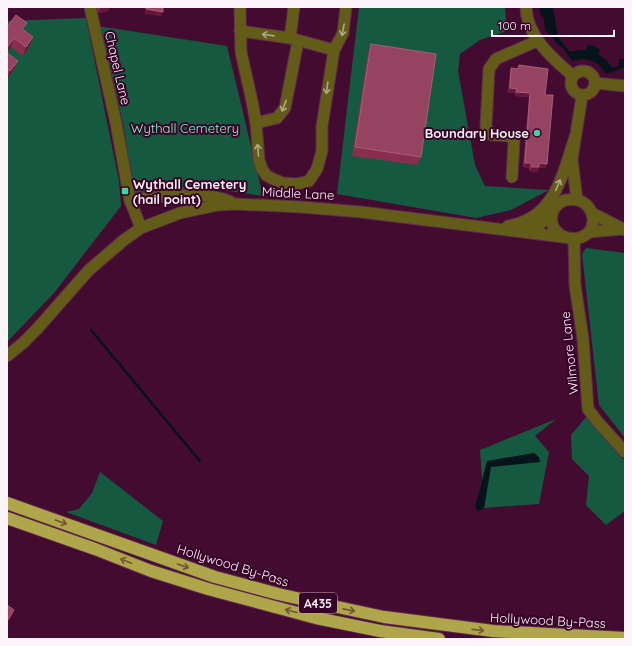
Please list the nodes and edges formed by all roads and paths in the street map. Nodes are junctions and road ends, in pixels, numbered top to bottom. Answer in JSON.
{"nodes":[{"id":1,"x":90,"y":7,"type":"edge"},
{"id":2,"x":240,"y":7,"type":"edge"},
{"id":3,"x":294,"y":7,"type":"edge"},
{"id":4,"x":346,"y":7,"type":"edge"},
{"id":5,"x":526,"y":7,"type":"edge"},
{"id":6,"x":240,"y":31,"type":"junction"},
{"id":7,"x":294,"y":40,"type":"junction"},
{"id":8,"x":536,"y":41,"type":"junction"},
{"id":9,"x":334,"y":50,"type":"junction"},
{"id":10,"x":573,"y":76,"type":"junction"},
{"id":11,"x":595,"y":83,"type":"junction"},
{"id":12,"x":625,"y":86,"type":"edge"},
{"id":13,"x":582,"y":96,"type":"junction"},
{"id":14,"x":256,"y":123,"type":"junction"},
{"id":15,"x":575,"y":137,"type":"junction"},
{"id":16,"x":512,"y":178,"type":"dead end"},
{"id":17,"x":130,"y":200,"type":"junction"},
{"id":18,"x":577,"y":200,"type":"junction"},
{"id":19,"x":236,"y":204,"type":"junction"},
{"id":20,"x":552,"y":212,"type":"junction"},
{"id":21,"x":592,"y":214,"type":"junction"},
{"id":22,"x":141,"y":228,"type":"junction"},
{"id":23,"x":495,"y":228,"type":"junction"},
{"id":24,"x":624,"y":229,"type":"edge"},
{"id":25,"x":521,"y":231,"type":"junction"},
{"id":26,"x":590,"y":232,"type":"junction"},
{"id":27,"x":568,"y":238,"type":"junction"},
{"id":28,"x":7,"y":356,"type":"edge"},
{"id":29,"x":625,"y":452,"type":"edge"},
{"id":30,"x":7,"y":503,"type":"edge"},
{"id":31,"x":7,"y":518,"type":"edge"},
{"id":32,"x":625,"y":638,"type":"edge"},
{"id":33,"x":439,"y":639,"type":"edge"}],
"edges":[{"from":1,"to":17,"type":"street","name":"Chapel Lane"},
{"from":2,"to":6,"type":"street"},
{"from":3,"to":7,"type":"street"},
{"from":4,"to":9,"type":"street","one_way":true},
{"from":5,"to":8,"type":"street"},
{"from":7,"to":6,"type":"street","one_way":true},
{"from":6,"to":14,"type":"street"},
{"from":7,"to":9,"type":"street"},
{"from":7,"to":14,"type":"street","one_way":true},
{"from":8,"to":10,"type":"street"},
{"from":8,"to":16,"type":"street"},
{"from":9,"to":14,"type":"street","one_way":true},
{"from":10,"to":11,"type":"street"},
{"from":10,"to":13,"type":"street"},
{"from":11,"to":12,"type":"street"},
{"from":11,"to":13,"type":"street"},
{"from":13,"to":15,"type":"street"},
{"from":15,"to":18,"type":"street"},
{"from":23,"to":15,"type":"street","one_way":true},
{"from":17,"to":19,"type":"street"},
{"from":17,"to":22,"type":"street","name":"Chapel Lane"},
{"from":18,"to":20,"type":"street","name":"Middle Lane"},
{"from":18,"to":21,"type":"street"},
{"from":19,"to":22,"type":"street","name":"Middle Lane"},
{"from":19,"to":23,"type":"street","name":"Middle Lane"},
{"from":20,"to":25,"type":"street","name":"Middle Lane"},
{"from":20,"to":27,"type":"street"},
{"from":21,"to":24,"type":"street"},
{"from":21,"to":26,"type":"street"},
{"from":22,"to":28,"type":"street","name":"Middle Lane"},
{"from":23,"to":25,"type":"street","name":"Middle Lane"},
{"from":24,"to":26,"type":"street"},
{"from":25,"to":27,"type":"street","name":"Middle Lane"},
{"from":26,"to":27,"type":"street"},
{"from":27,"to":29,"type":"street","name":"Wilmore Lane"},
{"from":30,"to":32,"type":"highway","name":"Hollywood By-Pass","number":"A435","one_way":true},
{"from":33,"to":31,"type":"highway","number":"A435","one_way":true}]}
